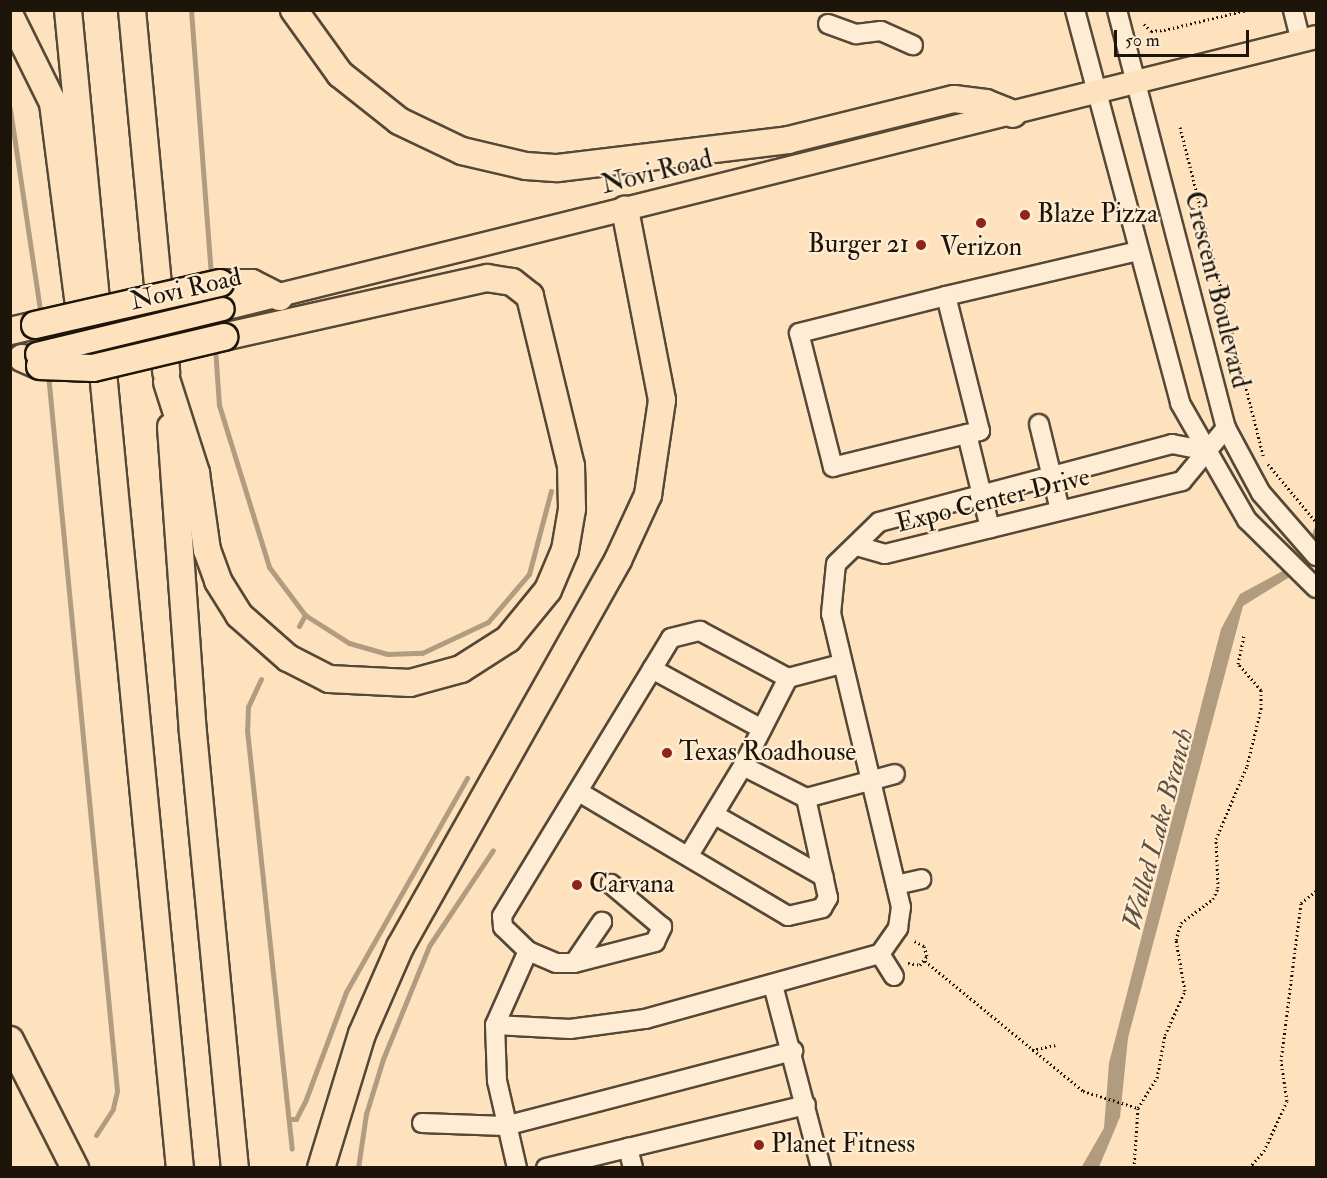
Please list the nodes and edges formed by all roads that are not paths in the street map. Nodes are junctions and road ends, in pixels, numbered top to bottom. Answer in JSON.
{"nodes":[{"id":1,"x":68,"y":10,"type":"edge"},
{"id":2,"x":132,"y":10,"type":"edge"},
{"id":3,"x":294,"y":10,"type":"edge"},
{"id":4,"x":1075,"y":10,"type":"edge"},
{"id":5,"x":1117,"y":10,"type":"edge"},
{"id":6,"x":1293,"y":10,"type":"edge"},
{"id":7,"x":10,"y":16,"type":"edge"},
{"id":8,"x":828,"y":24,"type":"dead end"},
{"id":9,"x":1309,"y":39,"type":"edge"},
{"id":10,"x":912,"y":45,"type":"dead end"},
{"id":11,"x":1136,"y":82,"type":"junction"},
{"id":12,"x":1097,"y":93,"type":"junction"},
{"id":13,"x":1013,"y":114,"type":"junction"},
{"id":14,"x":625,"y":210,"type":"junction"},
{"id":15,"x":1138,"y":250,"type":"junction"},
{"id":16,"x":946,"y":296,"type":"junction"},
{"id":17,"x":280,"y":297,"type":"junction"},
{"id":18,"x":10,"y":332,"type":"edge"},
{"id":19,"x":27,"y":360,"type":"edge"},
{"id":20,"x":168,"y":382,"type":"junction"},
{"id":21,"x":1039,"y":424,"type":"dead end"},
{"id":22,"x":1226,"y":428,"type":"junction"},
{"id":23,"x":967,"y":434,"type":"junction"},
{"id":24,"x":1203,"y":450,"type":"junction"},
{"id":25,"x":1052,"y":476,"type":"junction"},
{"id":26,"x":983,"y":495,"type":"junction"},
{"id":27,"x":115,"y":509,"type":"junction"},
{"id":28,"x":1060,"y":510,"type":"junction"},
{"id":29,"x":990,"y":528,"type":"junction"},
{"id":30,"x":857,"y":546,"type":"junction"},
{"id":31,"x":1317,"y":556,"type":"edge"},
{"id":32,"x":1317,"y":588,"type":"edge"},
{"id":33,"x":840,"y":664,"type":"junction"},
{"id":34,"x":652,"y":669,"type":"junction"},
{"id":35,"x":788,"y":678,"type":"junction"},
{"id":36,"x":762,"y":729,"type":"junction"},
{"id":37,"x":743,"y":766,"type":"junction"},
{"id":38,"x":896,"y":774,"type":"dead end"},
{"id":39,"x":869,"y":781,"type":"junction"},
{"id":40,"x":579,"y":792,"type":"junction"},
{"id":41,"x":806,"y":798,"type":"junction"},
{"id":42,"x":715,"y":815,"type":"junction"},
{"id":43,"x":689,"y":855,"type":"junction"},
{"id":44,"x":824,"y":877,"type":"junction"},
{"id":45,"x":921,"y":879,"type":"dead end"},
{"id":46,"x":611,"y":884,"type":"dead end"},
{"id":47,"x":896,"y":885,"type":"junction"},
{"id":48,"x":602,"y":922,"type":"dead end"},
{"id":49,"x":528,"y":951,"type":"junction"},
{"id":50,"x":880,"y":954,"type":"junction"},
{"id":51,"x":574,"y":963,"type":"junction"},
{"id":52,"x":894,"y":976,"type":"dead end"},
{"id":53,"x":773,"y":985,"type":"junction"},
{"id":54,"x":495,"y":1024,"type":"junction"},
{"id":55,"x":10,"y":1040,"type":"edge"},
{"id":56,"x":793,"y":1051,"type":"junction"},
{"id":57,"x":806,"y":1105,"type":"junction"},
{"id":58,"x":422,"y":1123,"type":"dead end"},
{"id":59,"x":505,"y":1126,"type":"junction"},
{"id":60,"x":628,"y":1148,"type":"junction"},
{"id":61,"x":75,"y":1167,"type":"edge"},
{"id":62,"x":180,"y":1167,"type":"edge"},
{"id":63,"x":235,"y":1167,"type":"edge"},
{"id":64,"x":321,"y":1167,"type":"edge"},
{"id":65,"x":517,"y":1167,"type":"edge"},
{"id":66,"x":546,"y":1167,"type":"edge"},
{"id":67,"x":633,"y":1167,"type":"edge"},
{"id":68,"x":821,"y":1167,"type":"edge"}],
"edges":[{"from":1,"to":27,"type":"highway"},
{"from":2,"to":20,"type":"highway"},
{"from":3,"to":13,"type":"highway"},
{"from":4,"to":12,"type":"street"},
{"from":5,"to":11,"type":"street","name":"Crescent Boulevard"},
{"from":6,"to":9,"type":"street"},
{"from":7,"to":27,"type":"highway"},
{"from":8,"to":10,"type":"street"},
{"from":9,"to":11,"type":"main road","name":"Novi Road"},
{"from":11,"to":12,"type":"main road","name":"Novi Road"},
{"from":11,"to":22,"type":"street","name":"Crescent Boulevard"},
{"from":12,"to":13,"type":"main road","name":"Novi Road"},
{"from":12,"to":15,"type":"street"},
{"from":13,"to":14,"type":"main road","name":"Novi Road"},
{"from":14,"to":17,"type":"main road","name":"Novi Road"},
{"from":14,"to":64,"type":"highway"},
{"from":15,"to":16,"type":"street"},
{"from":15,"to":24,"type":"street"},
{"from":16,"to":23,"type":"street"},
{"from":16,"to":23,"type":"street"},
{"from":17,"to":18,"type":"highway","bridge":true},
{"from":17,"to":19,"type":"main road","name":"Novi Road","bridge":true},
{"from":19,"to":20,"type":"highway","bridge":true},
{"from":20,"to":63,"type":"highway"},
{"from":21,"to":25,"type":"street"},
{"from":22,"to":24,"type":"street","name":"Expo Center Drive"},
{"from":22,"to":31,"type":"street","name":"Crescent Boulevard"},
{"from":23,"to":26,"type":"street"},
{"from":24,"to":25,"type":"street","name":"Expo Center Drive"},
{"from":24,"to":28,"type":"street","name":"Expo Center Drive"},
{"from":24,"to":32,"type":"street"},
{"from":25,"to":26,"type":"street","name":"Expo Center Drive"},
{"from":25,"to":28,"type":"street"},
{"from":26,"to":29,"type":"street"},
{"from":26,"to":30,"type":"street","name":"Expo Center Drive"},
{"from":27,"to":62,"type":"highway"},
{"from":28,"to":29,"type":"street","name":"Expo Center Drive"},
{"from":29,"to":30,"type":"street","name":"Expo Center Drive"},
{"from":30,"to":33,"type":"street"},
{"from":33,"to":35,"type":"street"},
{"from":33,"to":39,"type":"street"},
{"from":34,"to":35,"type":"street"},
{"from":34,"to":36,"type":"street"},
{"from":34,"to":40,"type":"street"},
{"from":35,"to":36,"type":"street"},
{"from":36,"to":37,"type":"street"},
{"from":37,"to":41,"type":"street"},
{"from":37,"to":42,"type":"street"},
{"from":38,"to":39,"type":"street"},
{"from":39,"to":41,"type":"street"},
{"from":39,"to":47,"type":"street"},
{"from":40,"to":43,"type":"street"},
{"from":40,"to":49,"type":"street"},
{"from":41,"to":44,"type":"street"},
{"from":42,"to":43,"type":"street"},
{"from":42,"to":44,"type":"street"},
{"from":43,"to":44,"type":"street"},
{"from":45,"to":47,"type":"street"},
{"from":46,"to":51,"type":"street"},
{"from":47,"to":50,"type":"street"},
{"from":48,"to":51,"type":"street"},
{"from":49,"to":51,"type":"street"},
{"from":49,"to":54,"type":"street"},
{"from":50,"to":52,"type":"street"},
{"from":50,"to":53,"type":"street"},
{"from":53,"to":54,"type":"street"},
{"from":53,"to":56,"type":"street"},
{"from":54,"to":59,"type":"street"},
{"from":55,"to":61,"type":"highway"},
{"from":56,"to":57,"type":"street"},
{"from":56,"to":59,"type":"street"},
{"from":57,"to":60,"type":"street"},
{"from":57,"to":68,"type":"street"},
{"from":58,"to":59,"type":"street"},
{"from":59,"to":65,"type":"street"},
{"from":60,"to":66,"type":"street"},
{"from":60,"to":67,"type":"street"}]}
